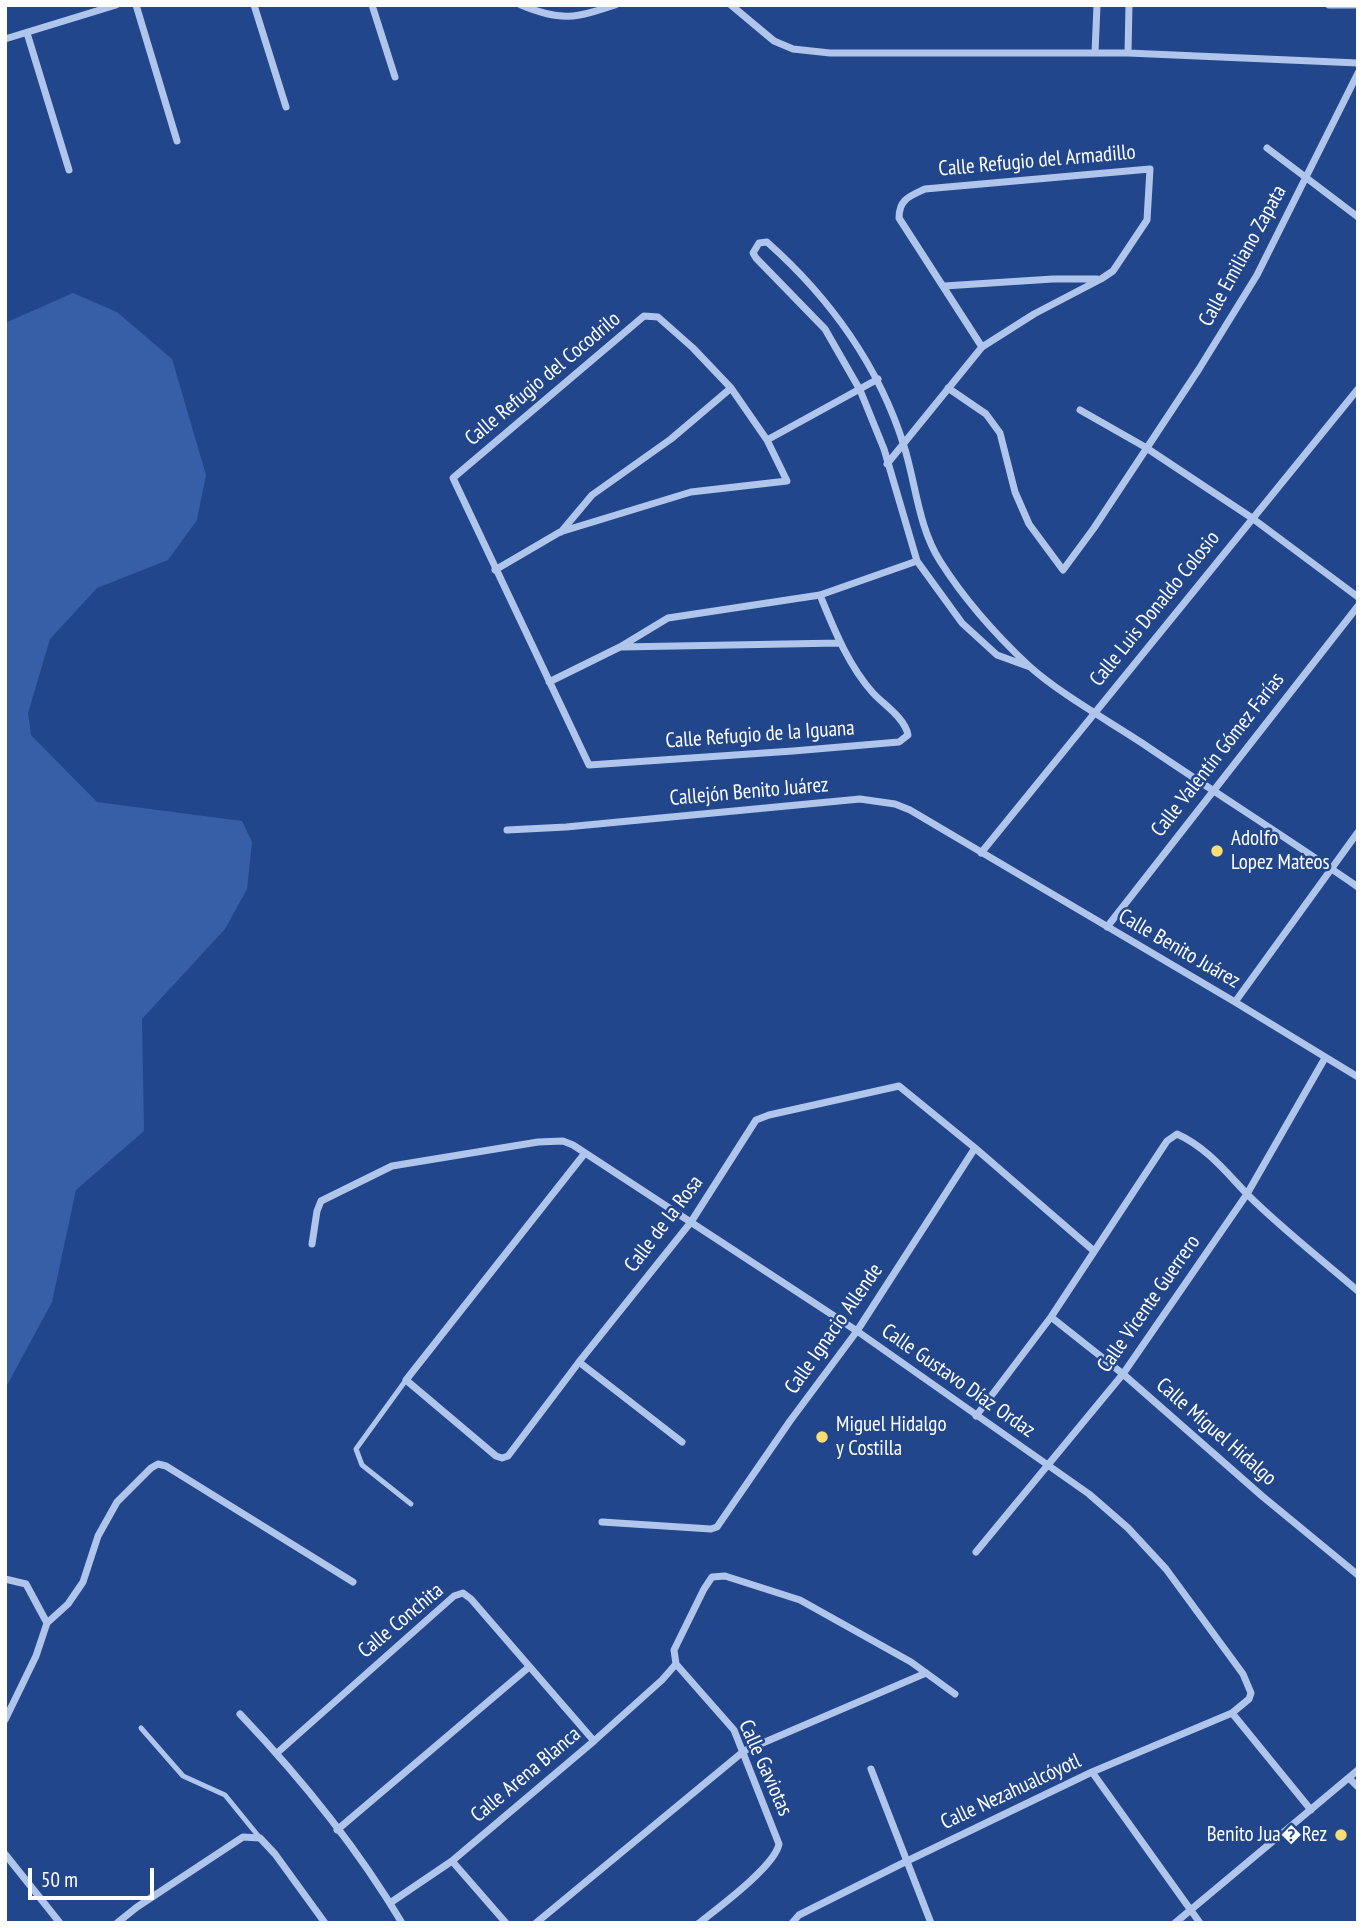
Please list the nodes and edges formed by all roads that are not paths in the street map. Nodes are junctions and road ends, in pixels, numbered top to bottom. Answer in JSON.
{"nodes":[{"id":1,"x":116,"y":5,"type":"edge"},
{"id":2,"x":136,"y":5,"type":"edge"},
{"id":3,"x":254,"y":5,"type":"edge"},
{"id":4,"x":372,"y":5,"type":"edge"},
{"id":5,"x":521,"y":5,"type":"edge"},
{"id":6,"x":615,"y":5,"type":"edge"},
{"id":7,"x":731,"y":5,"type":"edge"},
{"id":8,"x":1097,"y":5,"type":"edge"},
{"id":9,"x":1129,"y":5,"type":"edge"},
{"id":10,"x":1329,"y":5,"type":"edge"},
{"id":11,"x":1358,"y":5,"type":"edge"},
{"id":12,"x":27,"y":33,"type":"junction"},
{"id":13,"x":5,"y":39,"type":"edge"},
{"id":14,"x":1096,"y":53,"type":"junction"},
{"id":15,"x":1129,"y":53,"type":"junction"},
{"id":16,"x":1358,"y":63,"type":"edge"},
{"id":17,"x":1358,"y":73,"type":"edge"},
{"id":18,"x":394,"y":77,"type":"dead end"},
{"id":19,"x":286,"y":107,"type":"dead end"},
{"id":20,"x":177,"y":141,"type":"dead end"},
{"id":21,"x":1267,"y":148,"type":"dead end"},
{"id":22,"x":69,"y":170,"type":"dead end"},
{"id":23,"x":1306,"y":176,"type":"junction"},
{"id":24,"x":1358,"y":217,"type":"edge"},
{"id":25,"x":1101,"y":279,"type":"junction"},
{"id":26,"x":944,"y":286,"type":"junction"},
{"id":27,"x":982,"y":347,"type":"junction"},
{"id":28,"x":878,"y":379,"type":"junction"},
{"id":29,"x":731,"y":388,"type":"junction"},
{"id":30,"x":948,"y":388,"type":"junction"},
{"id":31,"x":1358,"y":389,"type":"edge"},
{"id":32,"x":860,"y":390,"type":"junction"},
{"id":33,"x":1080,"y":410,"type":"dead end"},
{"id":34,"x":767,"y":440,"type":"junction"},
{"id":35,"x":904,"y":445,"type":"junction"},
{"id":36,"x":1146,"y":447,"type":"junction"},
{"id":37,"x":887,"y":464,"type":"junction"},
{"id":38,"x":1252,"y":518,"type":"junction"},
{"id":39,"x":560,"y":532,"type":"junction"},
{"id":40,"x":917,"y":561,"type":"junction"},
{"id":41,"x":495,"y":570,"type":"junction"},
{"id":42,"x":820,"y":595,"type":"junction"},
{"id":43,"x":1358,"y":597,"type":"edge"},
{"id":44,"x":1358,"y":606,"type":"edge"},
{"id":45,"x":525,"y":631,"type":"joint"},
{"id":46,"x":840,"y":643,"type":"junction"},
{"id":47,"x":620,"y":647,"type":"junction"},
{"id":48,"x":1030,"y":667,"type":"junction"},
{"id":49,"x":549,"y":682,"type":"junction"},
{"id":50,"x":1095,"y":711,"type":"junction"},
{"id":51,"x":1212,"y":791,"type":"junction"},
{"id":52,"x":507,"y":830,"type":"dead end"},
{"id":53,"x":1358,"y":832,"type":"edge"},
{"id":54,"x":981,"y":853,"type":"junction"},
{"id":55,"x":1331,"y":869,"type":"junction"},
{"id":56,"x":1358,"y":887,"type":"edge"},
{"id":57,"x":1107,"y":928,"type":"junction"},
{"id":58,"x":1235,"y":1002,"type":"junction"},
{"id":59,"x":1325,"y":1058,"type":"junction"},
{"id":60,"x":1358,"y":1077,"type":"edge"},
{"id":61,"x":975,"y":1148,"type":"junction"},
{"id":62,"x":585,"y":1153,"type":"junction"},
{"id":63,"x":1247,"y":1194,"type":"junction"},
{"id":64,"x":691,"y":1222,"type":"junction"},
{"id":65,"x":312,"y":1244,"type":"dead end"},
{"id":66,"x":1094,"y":1251,"type":"junction"},
{"id":67,"x":1358,"y":1291,"type":"edge"},
{"id":68,"x":1051,"y":1317,"type":"junction"},
{"id":69,"x":857,"y":1331,"type":"junction"},
{"id":70,"x":579,"y":1362,"type":"junction"},
{"id":71,"x":1123,"y":1374,"type":"junction"},
{"id":72,"x":406,"y":1380,"type":"junction"},
{"id":73,"x":976,"y":1416,"type":"junction"},
{"id":74,"x":682,"y":1442,"type":"dead end"},
{"id":75,"x":1050,"y":1465,"type":"junction"},
{"id":76,"x":411,"y":1504,"type":"dead end"},
{"id":77,"x":602,"y":1522,"type":"dead end"},
{"id":78,"x":976,"y":1552,"type":"dead end"},
{"id":79,"x":1358,"y":1574,"type":"edge"},
{"id":80,"x":5,"y":1579,"type":"edge"},
{"id":81,"x":354,"y":1582,"type":"dead end"},
{"id":82,"x":47,"y":1623,"type":"junction"},
{"id":83,"x":676,"y":1664,"type":"junction"},
{"id":84,"x":529,"y":1667,"type":"junction"},
{"id":85,"x":926,"y":1673,"type":"junction"},
{"id":86,"x":956,"y":1694,"type":"dead end"},
{"id":87,"x":1249,"y":1699,"type":"joint"},
{"id":88,"x":1233,"y":1713,"type":"junction"},
{"id":89,"x":240,"y":1714,"type":"dead end"},
{"id":90,"x":5,"y":1720,"type":"edge"},
{"id":91,"x":141,"y":1728,"type":"dead end"},
{"id":92,"x":594,"y":1741,"type":"junction"},
{"id":93,"x":744,"y":1751,"type":"junction"},
{"id":94,"x":277,"y":1753,"type":"junction"},
{"id":95,"x":871,"y":1769,"type":"dead end"},
{"id":96,"x":1358,"y":1770,"type":"edge"},
{"id":97,"x":1092,"y":1772,"type":"junction"},
{"id":98,"x":1349,"y":1778,"type":"junction"},
{"id":99,"x":1358,"y":1787,"type":"edge"},
{"id":100,"x":1311,"y":1810,"type":"junction"},
{"id":101,"x":337,"y":1830,"type":"junction"},
{"id":102,"x":260,"y":1838,"type":"junction"},
{"id":103,"x":5,"y":1854,"type":"edge"},
{"id":104,"x":452,"y":1861,"type":"junction"},
{"id":105,"x":905,"y":1861,"type":"junction"},
{"id":106,"x":390,"y":1903,"type":"junction"},
{"id":107,"x":1191,"y":1910,"type":"junction"},
{"id":108,"x":323,"y":1920,"type":"edge"},
{"id":109,"x":60,"y":1923,"type":"edge"},
{"id":110,"x":117,"y":1923,"type":"edge"},
{"id":111,"x":313,"y":1923,"type":"edge"},
{"id":112,"x":402,"y":1923,"type":"edge"},
{"id":113,"x":506,"y":1923,"type":"edge"},
{"id":114,"x":536,"y":1923,"type":"edge"},
{"id":115,"x":699,"y":1923,"type":"edge"},
{"id":116,"x":792,"y":1923,"type":"edge"},
{"id":117,"x":931,"y":1923,"type":"edge"},
{"id":118,"x":1175,"y":1923,"type":"edge"},
{"id":119,"x":1200,"y":1923,"type":"edge"}],
"edges":[{"from":1,"to":12,"type":"street"},
{"from":2,"to":20,"type":"street"},
{"from":3,"to":19,"type":"street"},
{"from":4,"to":18,"type":"street"},
{"from":5,"to":6,"type":"street"},
{"from":7,"to":14,"type":"street"},
{"from":8,"to":14,"type":"street"},
{"from":9,"to":15,"type":"street"},
{"from":10,"to":11,"type":"street"},
{"from":12,"to":13,"type":"street"},
{"from":12,"to":22,"type":"street"},
{"from":14,"to":15,"type":"street"},
{"from":15,"to":16,"type":"street"},
{"from":17,"to":23,"type":"street","name":"Calle Emiliano Zapata"},
{"from":21,"to":23,"type":"street"},
{"from":23,"to":24,"type":"street"},
{"from":23,"to":36,"type":"street","name":"Calle Emiliano Zapata"},
{"from":25,"to":26,"type":"street"},
{"from":25,"to":26,"type":"street","name":"Calle Refugio del Armadillo"},
{"from":25,"to":27,"type":"street","name":"Calle Refugio del Armadillo"},
{"from":26,"to":27,"type":"street","name":"Calle Refugio del Armadillo"},
{"from":27,"to":30,"type":"street","name":"Calle Refugio del Armadillo"},
{"from":28,"to":32,"type":"street"},
{"from":28,"to":32,"type":"street"},
{"from":28,"to":35,"type":"street"},
{"from":29,"to":34,"type":"street","name":"Calle Refugio del Cocodrilo"},
{"from":29,"to":39,"type":"street","name":"Calle Refugio del Cocodrilo"},
{"from":29,"to":41,"type":"street","name":"Calle Refugio del Cocodrilo"},
{"from":30,"to":35,"type":"street","name":"Calle Refugio del Armadillo"},
{"from":30,"to":36,"type":"street","name":"Calle Emiliano Zapata"},
{"from":31,"to":38,"type":"street","name":"Calle Luis Donaldo Colosio"},
{"from":32,"to":34,"type":"street"},
{"from":32,"to":37,"type":"street"},
{"from":33,"to":36,"type":"street"},
{"from":34,"to":39,"type":"street","name":"Calle Refugio del Cocodrilo"},
{"from":35,"to":37,"type":"street","name":"Calle Refugio del Armadillo"},
{"from":35,"to":48,"type":"street"},
{"from":36,"to":38,"type":"street"},
{"from":37,"to":40,"type":"street"},
{"from":38,"to":43,"type":"street"},
{"from":38,"to":50,"type":"street","name":"Calle Luis Donaldo Colosio"},
{"from":39,"to":41,"type":"street","name":"Calle Refugio del Cocodrilo"},
{"from":40,"to":42,"type":"street"},
{"from":40,"to":48,"type":"street"},
{"from":41,"to":45,"type":"street","name":"Calle Refugio del Cocodrilo"},
{"from":42,"to":46,"type":"street","name":"Calle Refugio de la Iguana"},
{"from":42,"to":47,"type":"street"},
{"from":44,"to":51,"type":"street","name":"Calle Valentín Gómez Farías"},
{"from":45,"to":49,"type":"street","name":"Calle Refugio de la Iguana"},
{"from":46,"to":47,"type":"street"},
{"from":46,"to":49,"type":"street","name":"Calle Refugio de la Iguana"},
{"from":47,"to":49,"type":"street"},
{"from":48,"to":50,"type":"street"},
{"from":50,"to":51,"type":"street"},
{"from":50,"to":54,"type":"street","name":"Calle Luis Donaldo Colosio"},
{"from":51,"to":55,"type":"street"},
{"from":51,"to":57,"type":"street","name":"Calle Valentín Gómez Farías"},
{"from":52,"to":54,"type":"street","name":"Callejón Benito Juárez"},
{"from":53,"to":55,"type":"street"},
{"from":54,"to":57,"type":"street","name":"Calle Benito Juárez"},
{"from":55,"to":56,"type":"street"},
{"from":55,"to":58,"type":"street"},
{"from":57,"to":58,"type":"street","name":"Calle Benito Juárez"},
{"from":58,"to":59,"type":"street","name":"Calle Benito Juárez"},
{"from":59,"to":60,"type":"street","name":"Calle Benito Juárez"},
{"from":59,"to":63,"type":"street","name":"Calle Vicente Guerrero"},
{"from":61,"to":64,"type":"street","name":"Calle de la Rosa"},
{"from":61,"to":66,"type":"street"},
{"from":61,"to":69,"type":"street","name":"Calle Ignacio Allende"},
{"from":62,"to":64,"type":"street","name":"Calle Gustavo Díaz Ordaz"},
{"from":62,"to":65,"type":"street","name":"Calle Gustavo Díaz Ordaz"},
{"from":62,"to":72,"type":"street"},
{"from":63,"to":66,"type":"street"},
{"from":63,"to":67,"type":"street"},
{"from":63,"to":71,"type":"street","name":"Calle Vicente Guerrero"},
{"from":64,"to":69,"type":"street","name":"Calle Gustavo Díaz Ordaz"},
{"from":64,"to":70,"type":"street","name":"Calle de la Rosa"},
{"from":66,"to":68,"type":"street"},
{"from":68,"to":71,"type":"street","name":"Calle Miguel Hidalgo"},
{"from":68,"to":73,"type":"street"},
{"from":69,"to":73,"type":"street","name":"Calle Gustavo Díaz Ordaz"},
{"from":69,"to":77,"type":"street","name":"Calle Ignacio Allende"},
{"from":70,"to":72,"type":"street","name":"Calle de la Rosa"},
{"from":70,"to":74,"type":"street"},
{"from":71,"to":75,"type":"street","name":"Calle Vicente Guerrero"},
{"from":71,"to":79,"type":"street","name":"Calle Miguel Hidalgo"},
{"from":72,"to":76,"type":"lane"},
{"from":73,"to":75,"type":"street","name":"Calle Gustavo Díaz Ordaz"},
{"from":75,"to":78,"type":"street","name":"Calle Vicente Guerrero"},
{"from":75,"to":87,"type":"street","name":"Calle Gustavo Díaz Ordaz"},
{"from":80,"to":82,"type":"street"},
{"from":81,"to":82,"type":"street"},
{"from":82,"to":90,"type":"street"},
{"from":83,"to":85,"type":"street"},
{"from":83,"to":92,"type":"street","name":"Calle Arena Blanca"},
{"from":83,"to":93,"type":"street","name":"Calle Gaviotas"},
{"from":84,"to":92,"type":"street","name":"Calle Conchita"},
{"from":84,"to":94,"type":"street","name":"Calle Conchita"},
{"from":84,"to":101,"type":"street"},
{"from":85,"to":86,"type":"street"},
{"from":85,"to":93,"type":"street"},
{"from":87,"to":88,"type":"street","name":"Calle Nezahualcóyotl"},
{"from":88,"to":97,"type":"street","name":"Calle Nezahualcóyotl"},
{"from":88,"to":100,"type":"street"},
{"from":89,"to":94,"type":"street"},
{"from":91,"to":102,"type":"lane"},
{"from":92,"to":104,"type":"street","name":"Calle Arena Blanca"},
{"from":93,"to":114,"type":"street"},
{"from":93,"to":115,"type":"street","name":"Calle Gaviotas"},
{"from":94,"to":101,"type":"street"},
{"from":95,"to":105,"type":"street"},
{"from":96,"to":98,"type":"street"},
{"from":97,"to":105,"type":"street","name":"Calle Nezahualcóyotl"},
{"from":97,"to":107,"type":"street"},
{"from":98,"to":99,"type":"street"},
{"from":98,"to":100,"type":"street"},
{"from":100,"to":107,"type":"street"},
{"from":101,"to":106,"type":"street"},
{"from":102,"to":108,"type":"street"},
{"from":102,"to":110,"type":"street"},
{"from":103,"to":109,"type":"street"},
{"from":104,"to":106,"type":"street","name":"Calle Arena Blanca"},
{"from":104,"to":113,"type":"street"},
{"from":105,"to":116,"type":"street","name":"Calle Nezahualcóyotl"},
{"from":105,"to":117,"type":"street"},
{"from":106,"to":112,"type":"street"},
{"from":107,"to":118,"type":"street"},
{"from":107,"to":119,"type":"street"},
{"from":108,"to":111,"type":"lane"}]}
